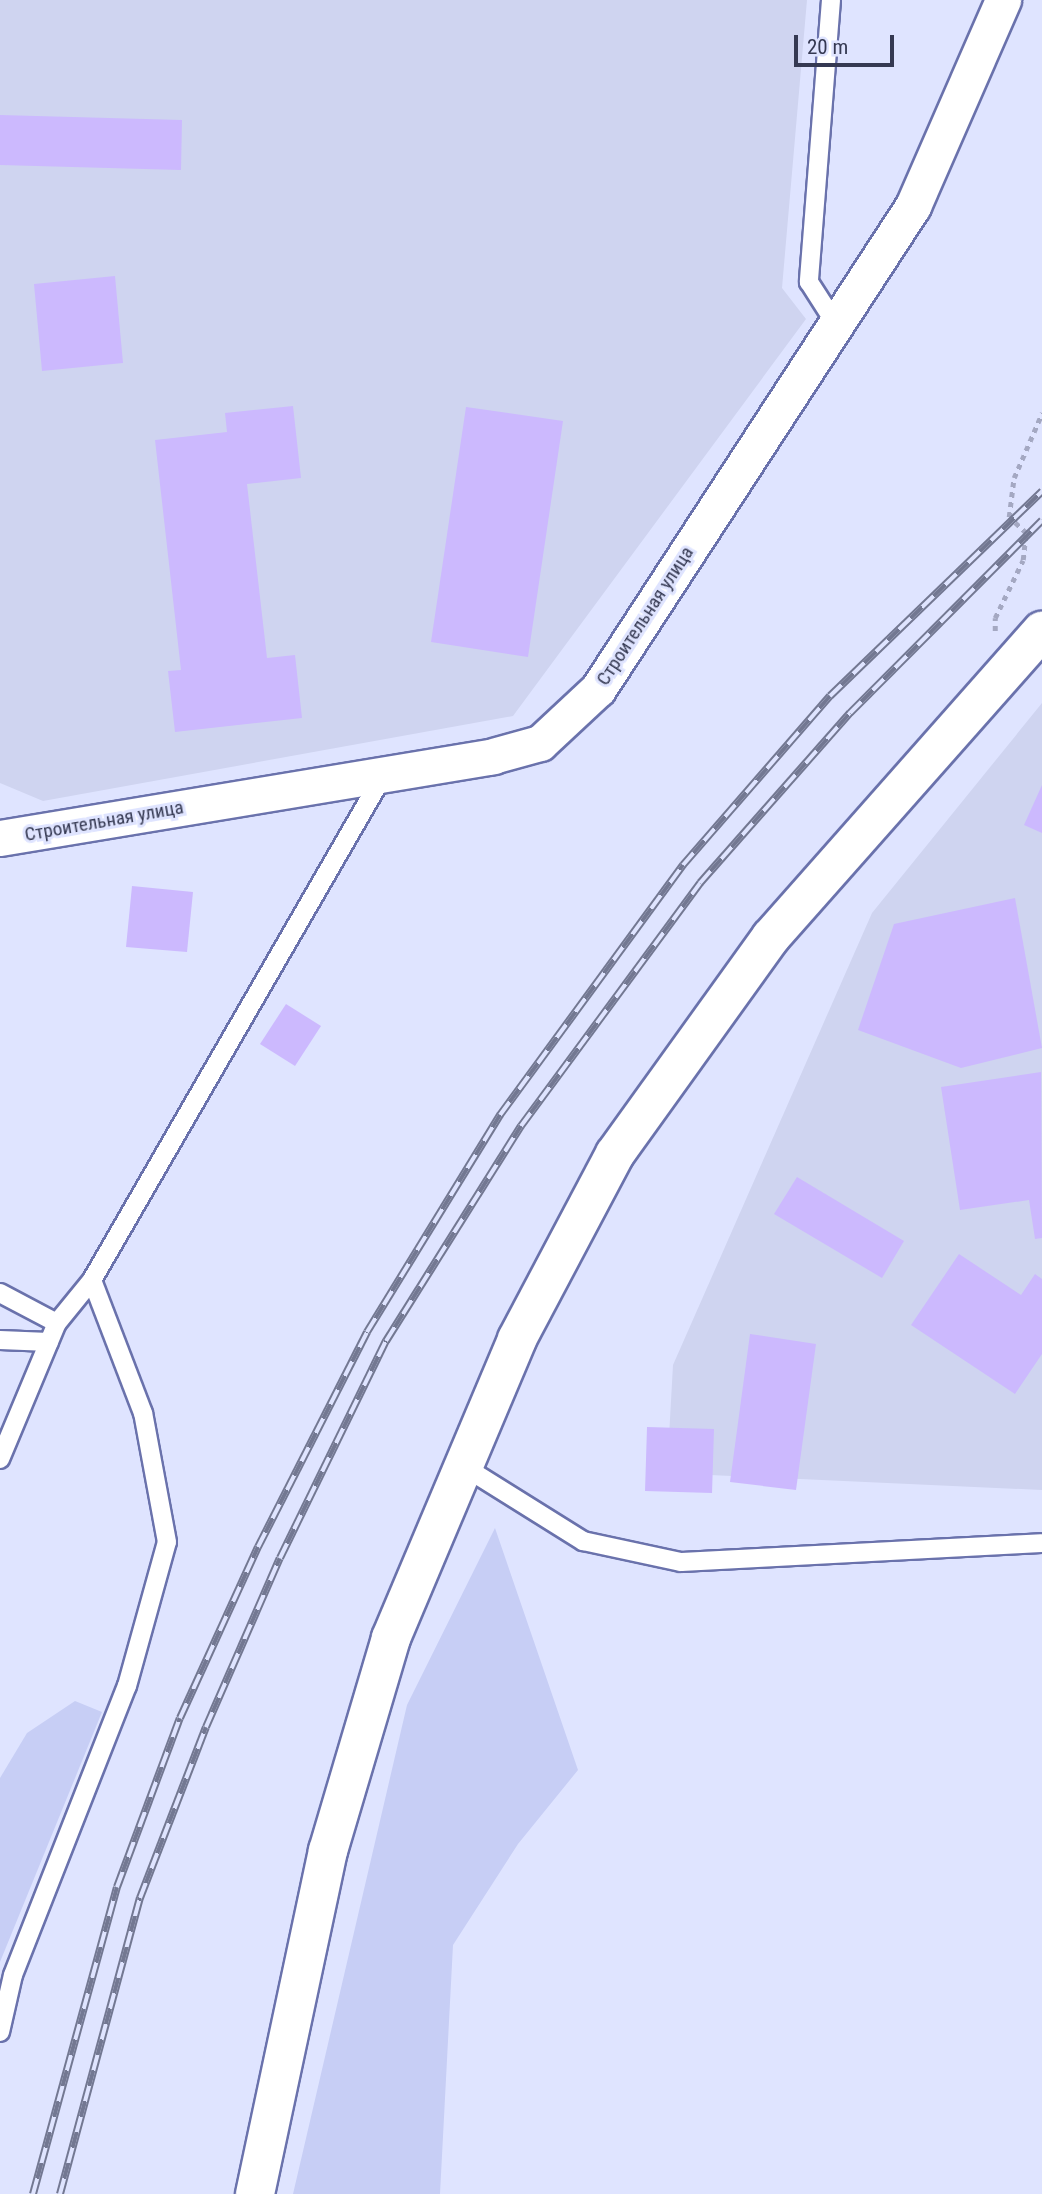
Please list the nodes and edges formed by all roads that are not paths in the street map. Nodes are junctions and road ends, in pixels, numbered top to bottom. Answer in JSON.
{"nodes":[{"id":1,"x":831,"y":0,"type":"edge"},
{"id":2,"x":1003,"y":0,"type":"edge"},
{"id":3,"x":835,"y":324,"type":"junction"},
{"id":4,"x":1042,"y":631,"type":"edge"},
{"id":5,"x":384,"y":774,"type":"junction"},
{"id":6,"x":0,"y":838,"type":"edge"},
{"id":7,"x":92,"y":1280,"type":"junction"},
{"id":8,"x":0,"y":1293,"type":"edge"},
{"id":9,"x":57,"y":1323,"type":"junction"},
{"id":10,"x":0,"y":1340,"type":"edge"},
{"id":11,"x":49,"y":1342,"type":"junction"},
{"id":12,"x":0,"y":1459,"type":"edge"},
{"id":13,"x":463,"y":1466,"type":"junction"},
{"id":14,"x":1042,"y":1544,"type":"edge"},
{"id":15,"x":0,"y":2032,"type":"edge"},
{"id":16,"x":255,"y":2194,"type":"edge"}],
"edges":[{"from":1,"to":3,"type":"lane"},
{"from":2,"to":3,"type":"street","name":"Строительная улица"},
{"from":3,"to":5,"type":"street","name":"Строительная улица"},
{"from":4,"to":13,"type":"main road"},
{"from":5,"to":6,"type":"street","name":"Строительная улица"},
{"from":5,"to":7,"type":"lane"},
{"from":7,"to":9,"type":"lane"},
{"from":7,"to":15,"type":"lane"},
{"from":8,"to":9,"type":"lane"},
{"from":9,"to":11,"type":"lane"},
{"from":10,"to":11,"type":"lane"},
{"from":11,"to":12,"type":"lane"},
{"from":13,"to":14,"type":"lane"},
{"from":13,"to":16,"type":"main road"}]}
